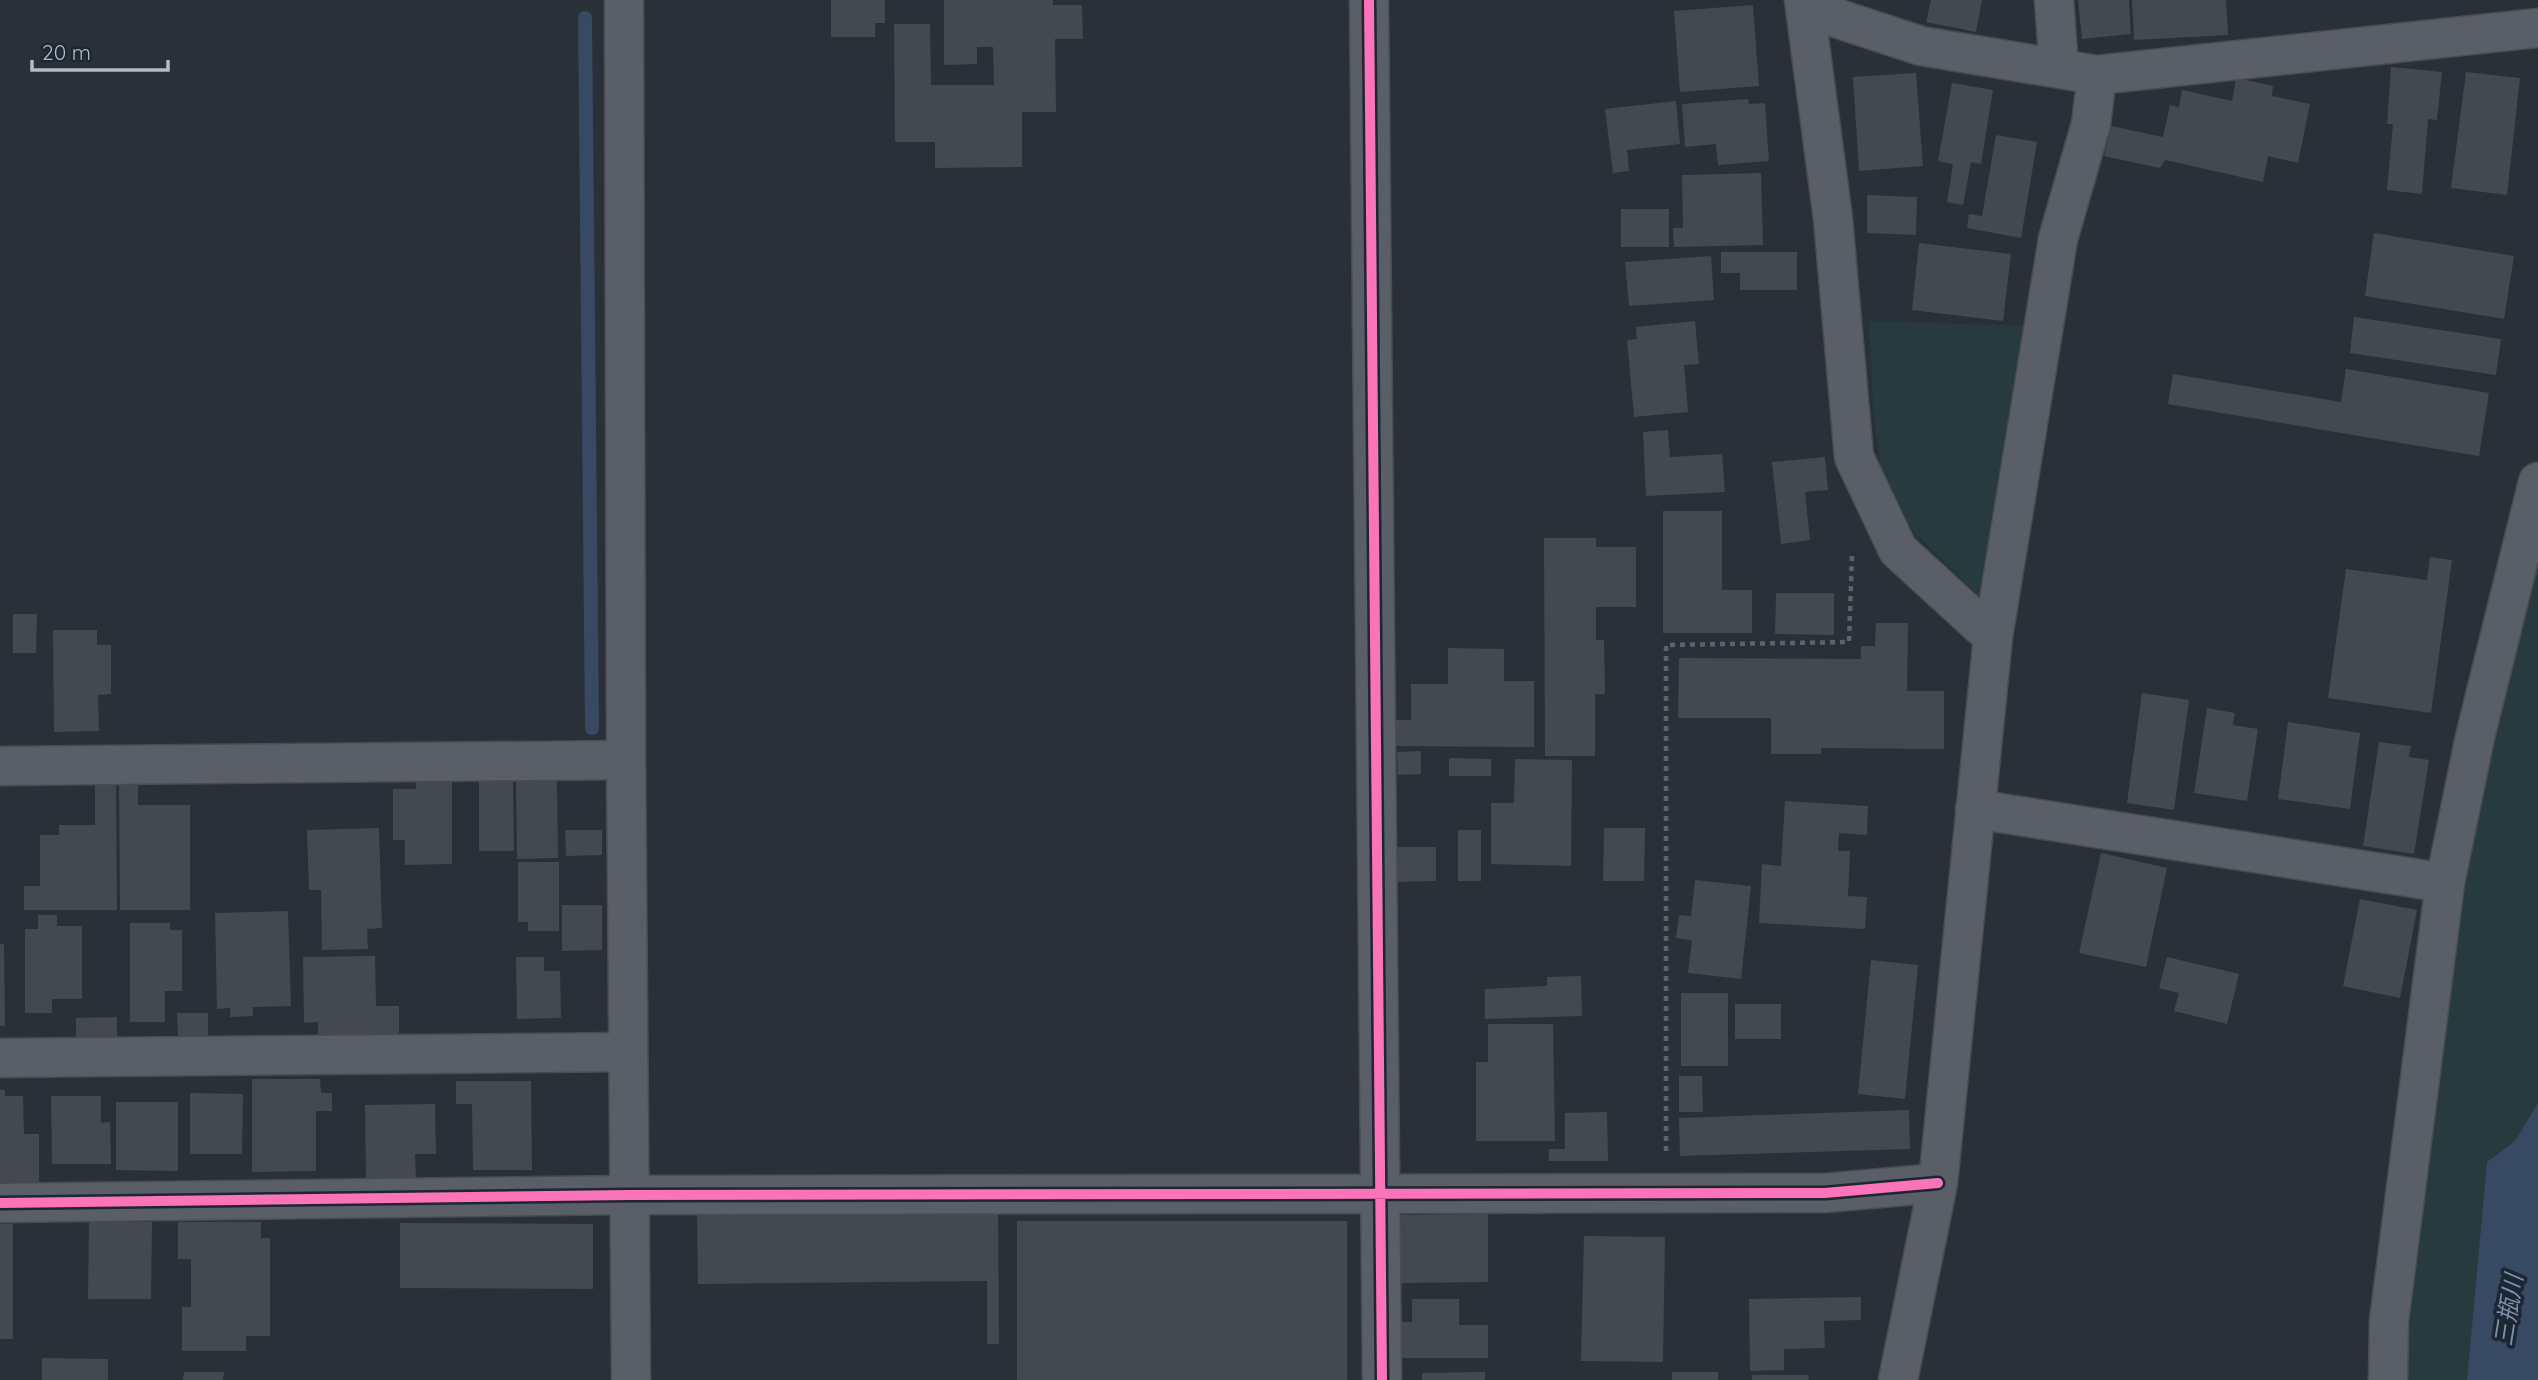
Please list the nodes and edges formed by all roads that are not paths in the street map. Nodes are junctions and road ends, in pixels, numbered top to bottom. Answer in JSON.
{"nodes":[{"id":1,"x":624,"y":0,"type":"edge"},
{"id":2,"x":1369,"y":0,"type":"edge"},
{"id":3,"x":1804,"y":0,"type":"edge"},
{"id":4,"x":1817,"y":0,"type":"edge"},
{"id":5,"x":2054,"y":0,"type":"edge"},
{"id":6,"x":2538,"y":28,"type":"edge"},
{"id":7,"x":2059,"y":68,"type":"junction"},
{"id":8,"x":2097,"y":75,"type":"junction"},
{"id":9,"x":2538,"y":482,"type":"edge"},
{"id":10,"x":1993,"y":637,"type":"junction"},
{"id":11,"x":626,"y":760,"type":"junction"},
{"id":12,"x":0,"y":766,"type":"edge"},
{"id":13,"x":1975,"y":809,"type":"junction"},
{"id":14,"x":2445,"y":883,"type":"junction"},
{"id":15,"x":628,"y":1052,"type":"junction"},
{"id":16,"x":0,"y":1058,"type":"edge"},
{"id":17,"x":1937,"y":1184,"type":"junction"},
{"id":18,"x":1380,"y":1193,"type":"junction"},
{"id":19,"x":629,"y":1195,"type":"junction"},
{"id":20,"x":0,"y":1203,"type":"edge"},
{"id":21,"x":631,"y":1380,"type":"edge"},
{"id":22,"x":1382,"y":1380,"type":"edge"},
{"id":23,"x":1898,"y":1380,"type":"edge"},
{"id":24,"x":2388,"y":1380,"type":"edge"}],
"edges":[{"from":1,"to":11,"type":"street"},
{"from":2,"to":18,"type":"street"},
{"from":3,"to":10,"type":"street"},
{"from":4,"to":7,"type":"street"},
{"from":5,"to":7,"type":"street"},
{"from":6,"to":8,"type":"street"},
{"from":7,"to":8,"type":"street"},
{"from":8,"to":10,"type":"street"},
{"from":9,"to":14,"type":"street"},
{"from":10,"to":13,"type":"street"},
{"from":11,"to":12,"type":"street"},
{"from":11,"to":15,"type":"street"},
{"from":13,"to":14,"type":"street"},
{"from":13,"to":17,"type":"street"},
{"from":14,"to":24,"type":"street"},
{"from":15,"to":16,"type":"street"},
{"from":15,"to":19,"type":"street"},
{"from":17,"to":18,"type":"street"},
{"from":17,"to":23,"type":"street"},
{"from":18,"to":19,"type":"street"},
{"from":18,"to":22,"type":"street"},
{"from":19,"to":20,"type":"street"},
{"from":19,"to":21,"type":"street"}]}
